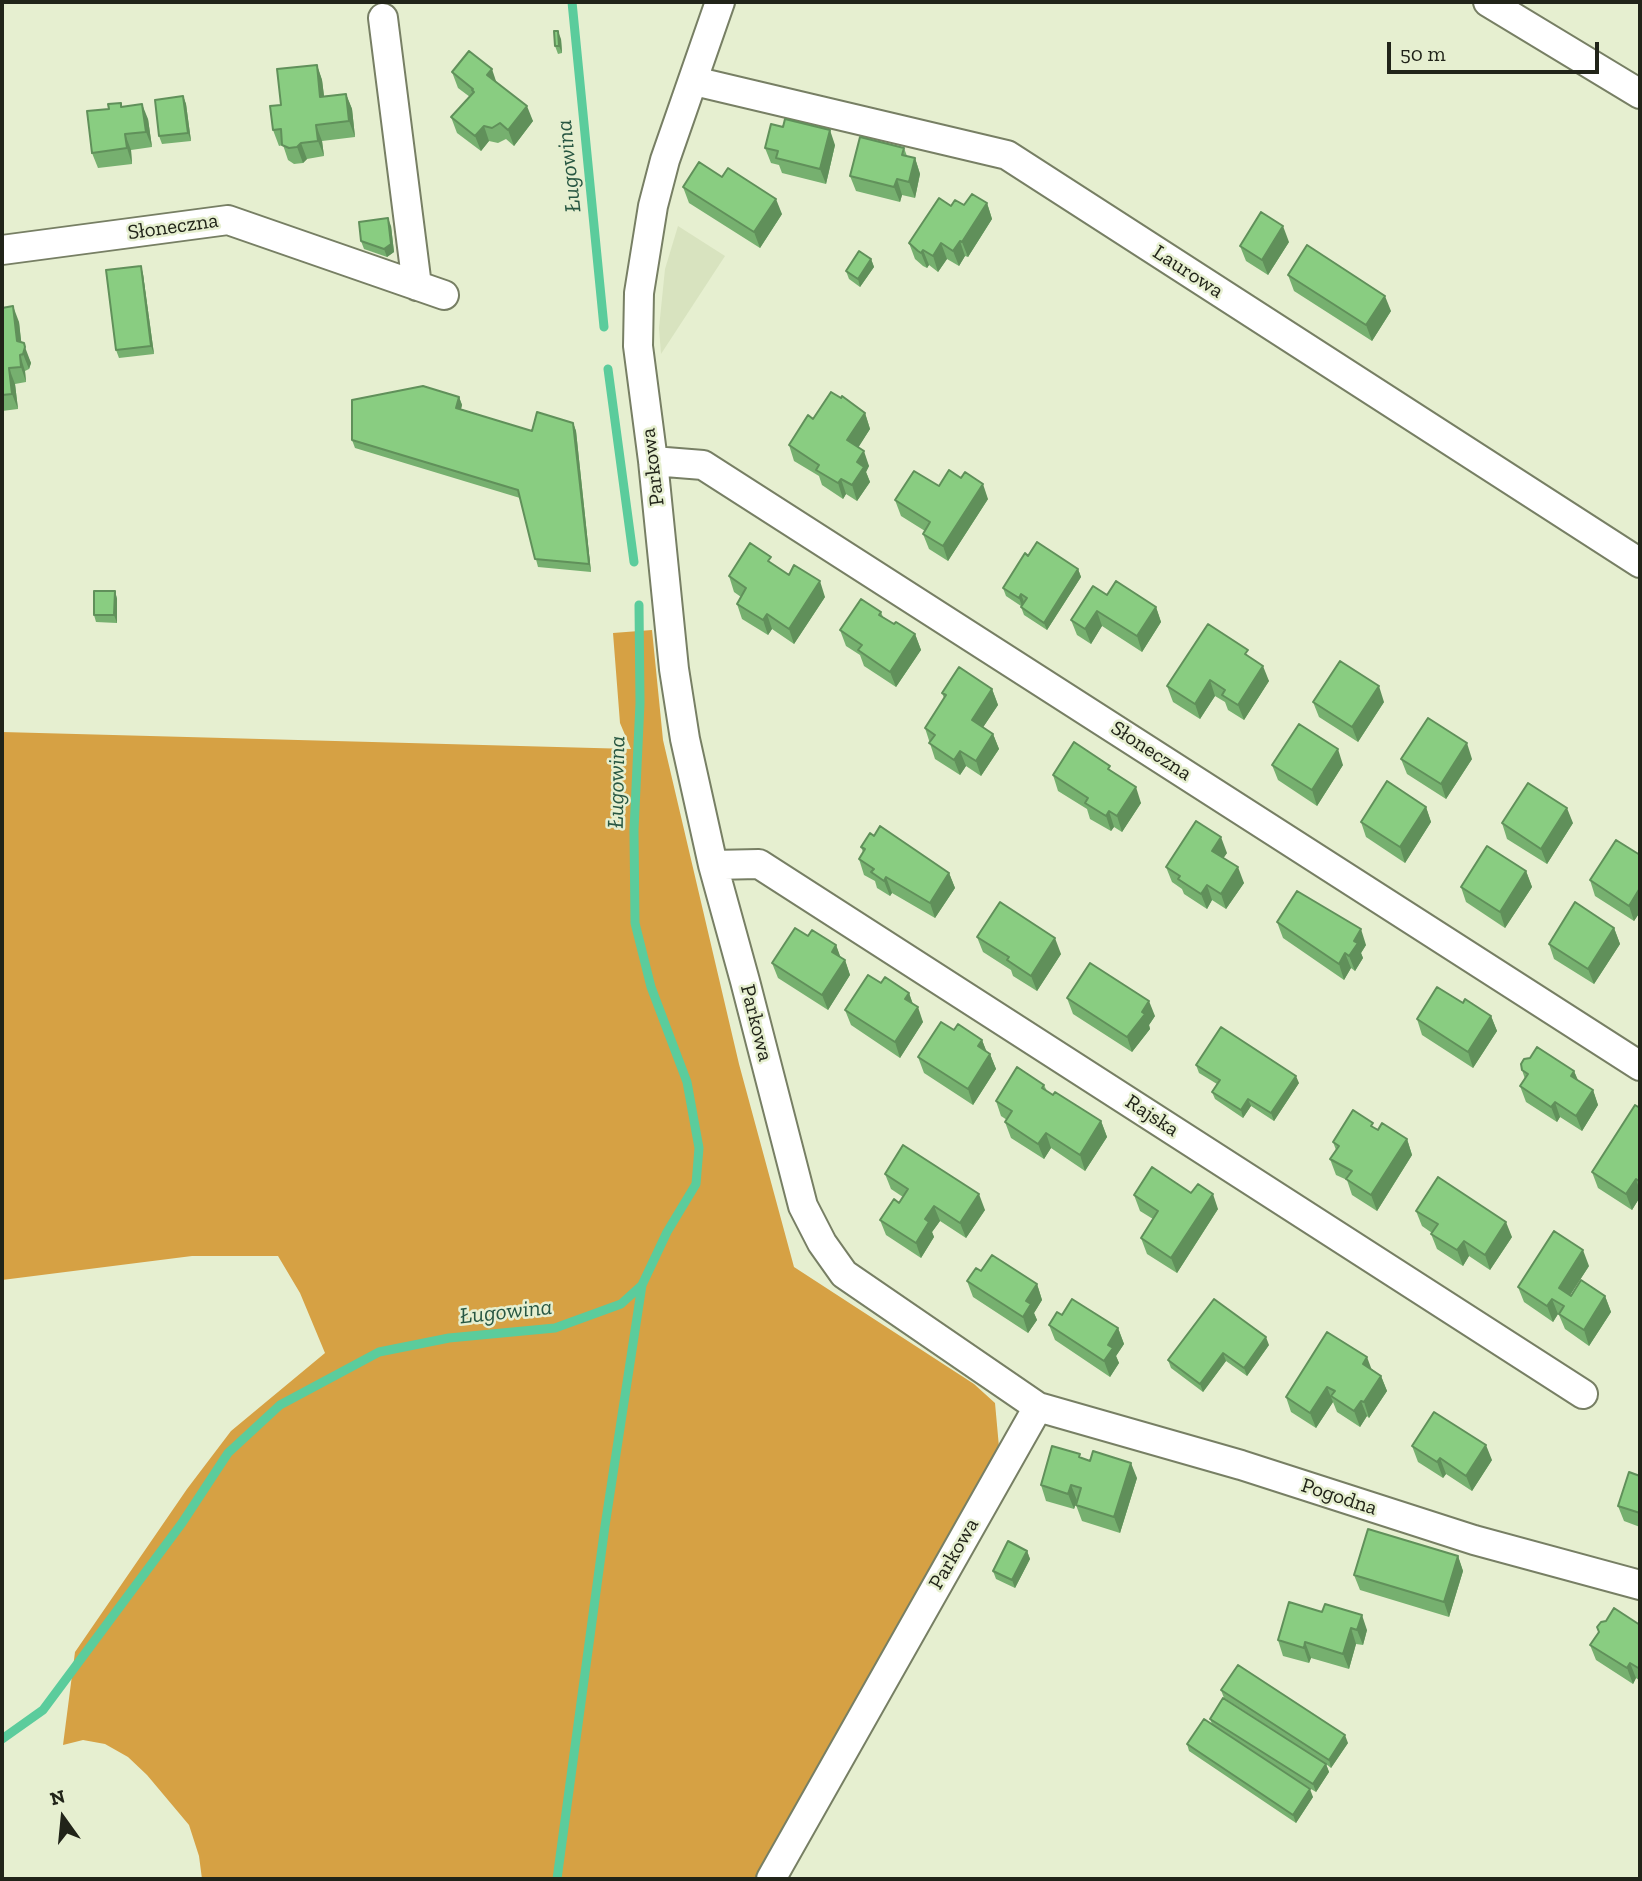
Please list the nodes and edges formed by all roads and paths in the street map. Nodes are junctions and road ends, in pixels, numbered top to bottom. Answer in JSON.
{"nodes":[{"id":1,"x":720,"y":2,"type":"edge"},
{"id":2,"x":1488,"y":2,"type":"edge"},
{"id":3,"x":383,"y":18,"type":"dead end"},
{"id":4,"x":694,"y":81,"type":"junction"},
{"id":5,"x":1640,"y":94,"type":"edge"},
{"id":6,"x":2,"y":250,"type":"edge"},
{"id":7,"x":653,"y":461,"type":"junction"},
{"id":8,"x":1640,"y":563,"type":"edge"},
{"id":9,"x":713,"y":864,"type":"junction"},
{"id":10,"x":1640,"y":1066,"type":"edge"},
{"id":11,"x":1583,"y":1394,"type":"dead end"},
{"id":12,"x":1038,"y":1407,"type":"junction"},
{"id":13,"x":1640,"y":1585,"type":"edge"},
{"id":14,"x":771,"y":1879,"type":"edge"}],
"edges":[{"from":1,"to":4,"type":"street","name":"Parkowa"},
{"from":2,"to":5,"type":"street"},
{"from":3,"to":6,"type":"street","name":"Słoneczna"},
{"from":4,"to":7,"type":"street","name":"Parkowa"},
{"from":4,"to":8,"type":"street","name":"Laurowa"},
{"from":7,"to":9,"type":"street","name":"Parkowa"},
{"from":7,"to":10,"type":"street","name":"Słoneczna"},
{"from":9,"to":11,"type":"street","name":"Rajska"},
{"from":9,"to":12,"type":"street","name":"Parkowa"},
{"from":12,"to":13,"type":"street","name":"Pogodna"},
{"from":12,"to":14,"type":"street","name":"Parkowa"}]}
